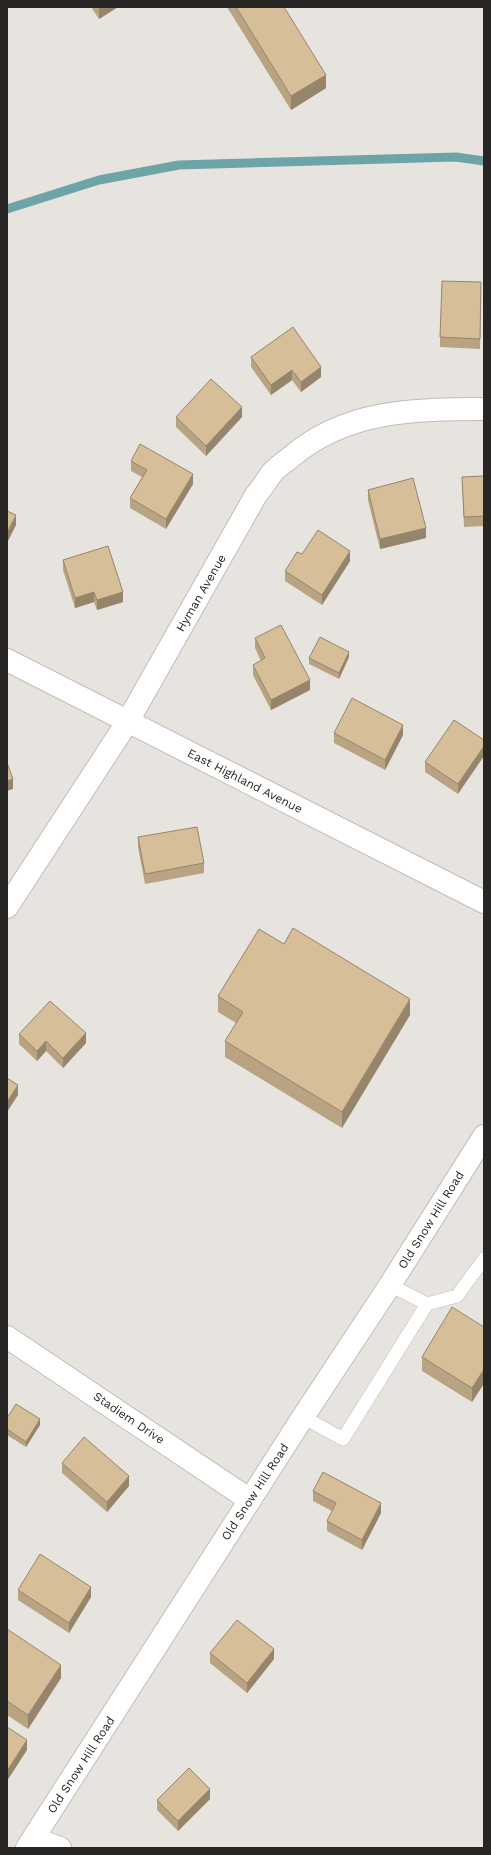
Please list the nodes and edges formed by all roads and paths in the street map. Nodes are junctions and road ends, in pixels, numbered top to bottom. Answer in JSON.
{"nodes":[{"id":1,"x":484,"y":409,"type":"edge"},
{"id":2,"x":7,"y":660,"type":"edge"},
{"id":3,"x":128,"y":721,"type":"junction"},
{"id":4,"x":484,"y":902,"type":"edge"},
{"id":5,"x":7,"y":907,"type":"edge"},
{"id":6,"x":484,"y":1136,"type":"edge"},
{"id":7,"x":484,"y":1259,"type":"edge"},
{"id":8,"x":390,"y":1285,"type":"junction"},
{"id":9,"x":427,"y":1304,"type":"junction"},
{"id":10,"x":7,"y":1337,"type":"edge"},
{"id":11,"x":303,"y":1417,"type":"junction"},
{"id":12,"x":250,"y":1500,"type":"junction"},
{"id":13,"x":31,"y":1843,"type":"edge"},
{"id":14,"x":60,"y":1848,"type":"edge"}],
"edges":[{"from":1,"to":3,"type":"street","name":"Hyman Avenue"},
{"from":2,"to":3,"type":"street","name":"East Highland Avenue"},
{"from":3,"to":4,"type":"street","name":"East Highland Avenue"},
{"from":3,"to":5,"type":"street","name":"Hyman Avenue"},
{"from":6,"to":8,"type":"street","name":"Old Snow Hill Road"},
{"from":7,"to":9,"type":"lane"},
{"from":8,"to":9,"type":"lane"},
{"from":8,"to":11,"type":"street","name":"Old Snow Hill Road"},
{"from":9,"to":11,"type":"lane"},
{"from":10,"to":12,"type":"street","name":"Stadiem Drive"},
{"from":11,"to":12,"type":"street","name":"Old Snow Hill Road"},
{"from":12,"to":13,"type":"street","name":"Old Snow Hill Road"},
{"from":13,"to":14,"type":"street"}]}
